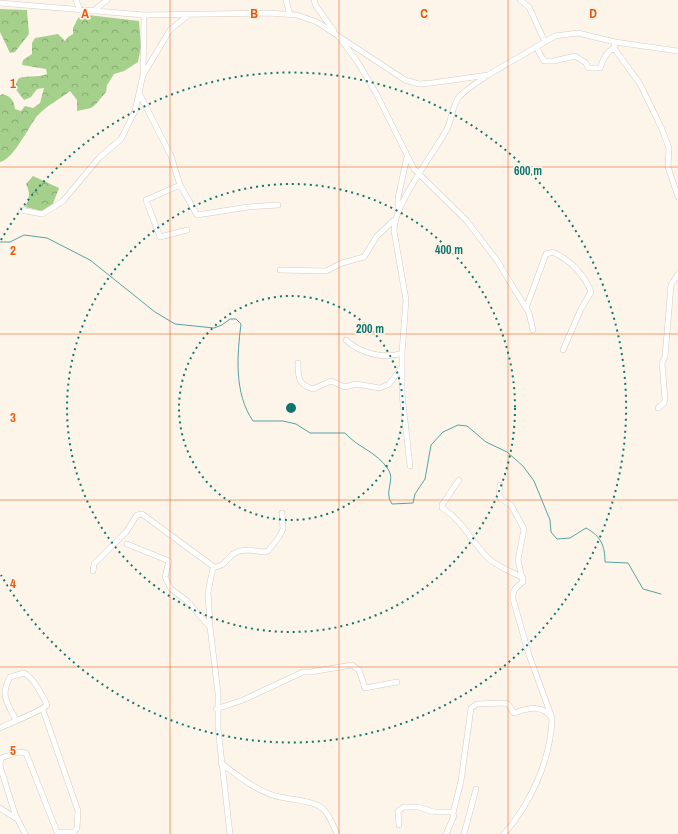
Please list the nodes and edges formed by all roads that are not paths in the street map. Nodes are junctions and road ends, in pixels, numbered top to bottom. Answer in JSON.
{"nodes":[{"id":1,"x":76,"y":0,"type":"edge"},
{"id":2,"x":107,"y":0,"type":"edge"},
{"id":3,"x":286,"y":0,"type":"edge"},
{"id":4,"x":314,"y":0,"type":"edge"},
{"id":5,"x":520,"y":0,"type":"edge"},
{"id":6,"x":0,"y":3,"type":"edge"},
{"id":7,"x":80,"y":10,"type":"junction"},
{"id":8,"x":93,"y":11,"type":"junction"},
{"id":9,"x":144,"y":15,"type":"junction"},
{"id":10,"x":290,"y":15,"type":"junction"},
{"id":11,"x":187,"y":16,"type":"junction"},
{"id":12,"x":336,"y":34,"type":"junction"},
{"id":13,"x":545,"y":42,"type":"junction"},
{"id":14,"x":615,"y":42,"type":"junction"},
{"id":15,"x":536,"y":47,"type":"junction"},
{"id":16,"x":614,"y":48,"type":"junction"},
{"id":17,"x":678,"y":51,"type":"edge"},
{"id":18,"x":143,"y":75,"type":"junction"},
{"id":19,"x":488,"y":75,"type":"junction"},
{"id":20,"x":140,"y":95,"type":"junction"},
{"id":21,"x":407,"y":158,"type":"junction"},
{"id":22,"x":418,"y":175,"type":"junction"},
{"id":23,"x":180,"y":185,"type":"junction"},
{"id":24,"x":678,"y":197,"type":"edge"},
{"id":25,"x":278,"y":205,"type":"dead end"},
{"id":26,"x":21,"y":210,"type":"dead end"},
{"id":27,"x":398,"y":213,"type":"junction"},
{"id":28,"x":394,"y":220,"type":"junction"},
{"id":29,"x":187,"y":230,"type":"dead end"},
{"id":30,"x":280,"y":270,"type":"dead end"},
{"id":31,"x":678,"y":274,"type":"edge"},
{"id":32,"x":526,"y":308,"type":"junction"},
{"id":33,"x":533,"y":330,"type":"dead end"},
{"id":34,"x":346,"y":340,"type":"dead end"},
{"id":35,"x":563,"y":350,"type":"dead end"},
{"id":36,"x":402,"y":353,"type":"junction"},
{"id":37,"x":298,"y":363,"type":"dead end"},
{"id":38,"x":402,"y":366,"type":"junction"},
{"id":39,"x":658,"y":408,"type":"dead end"},
{"id":40,"x":410,"y":466,"type":"dead end"},
{"id":41,"x":459,"y":480,"type":"dead end"},
{"id":42,"x":500,"y":485,"type":"dead end"},
{"id":43,"x":282,"y":513,"type":"dead end"},
{"id":44,"x":127,"y":544,"type":"dead end"},
{"id":45,"x":214,"y":567,"type":"junction"},
{"id":46,"x":93,"y":571,"type":"dead end"},
{"id":47,"x":523,"y":578,"type":"junction"},
{"id":48,"x":210,"y":627,"type":"junction"},
{"id":49,"x":397,"y":682,"type":"dead end"},
{"id":50,"x":216,"y":709,"type":"junction"},
{"id":51,"x":43,"y":710,"type":"junction"},
{"id":52,"x":552,"y":718,"type":"junction"},
{"id":53,"x":16,"y":720,"type":"junction"},
{"id":54,"x":0,"y":728,"type":"edge"},
{"id":55,"x":221,"y":763,"type":"junction"},
{"id":56,"x":476,"y":789,"type":"dead end"},
{"id":57,"x":0,"y":808,"type":"edge"},
{"id":58,"x":453,"y":813,"type":"junction"},
{"id":59,"x":18,"y":820,"type":"junction"},
{"id":60,"x":399,"y":825,"type":"dead end"},
{"id":61,"x":25,"y":834,"type":"edge"},
{"id":62,"x":230,"y":834,"type":"edge"},
{"id":63,"x":337,"y":834,"type":"edge"},
{"id":64,"x":446,"y":834,"type":"edge"},
{"id":65,"x":464,"y":834,"type":"edge"},
{"id":66,"x":504,"y":834,"type":"edge"}],
"edges":[{"from":1,"to":7,"type":"street"},
{"from":2,"to":8,"type":"street"},
{"from":3,"to":10,"type":"street"},
{"from":4,"to":12,"type":"street"},
{"from":5,"to":13,"type":"street"},
{"from":6,"to":7,"type":"street"},
{"from":7,"to":8,"type":"street"},
{"from":8,"to":9,"type":"street"},
{"from":9,"to":11,"type":"street"},
{"from":9,"to":18,"type":"street"},
{"from":10,"to":11,"type":"street"},
{"from":10,"to":12,"type":"street"},
{"from":11,"to":18,"type":"street"},
{"from":12,"to":19,"type":"street"},
{"from":12,"to":21,"type":"street"},
{"from":13,"to":14,"type":"street"},
{"from":13,"to":15,"type":"street"},
{"from":14,"to":16,"type":"street"},
{"from":14,"to":17,"type":"street"},
{"from":15,"to":16,"type":"street"},
{"from":15,"to":19,"type":"street"},
{"from":16,"to":24,"type":"street"},
{"from":18,"to":20,"type":"street"},
{"from":19,"to":22,"type":"street"},
{"from":20,"to":23,"type":"street"},
{"from":20,"to":26,"type":"street"},
{"from":21,"to":22,"type":"street"},
{"from":21,"to":27,"type":"street"},
{"from":22,"to":27,"type":"street"},
{"from":22,"to":32,"type":"street"},
{"from":23,"to":25,"type":"street"},
{"from":23,"to":29,"type":"street"},
{"from":27,"to":28,"type":"street"},
{"from":28,"to":30,"type":"street"},
{"from":28,"to":36,"type":"street"},
{"from":31,"to":39,"type":"street"},
{"from":32,"to":33,"type":"street"},
{"from":32,"to":35,"type":"street"},
{"from":34,"to":36,"type":"street"},
{"from":36,"to":38,"type":"street"},
{"from":37,"to":38,"type":"street"},
{"from":38,"to":40,"type":"street"},
{"from":41,"to":47,"type":"street"},
{"from":42,"to":47,"type":"street"},
{"from":43,"to":45,"type":"street"},
{"from":44,"to":48,"type":"street"},
{"from":45,"to":46,"type":"street"},
{"from":45,"to":48,"type":"street"},
{"from":47,"to":52,"type":"street"},
{"from":48,"to":50,"type":"street"},
{"from":49,"to":50,"type":"street"},
{"from":50,"to":55,"type":"street"},
{"from":51,"to":53,"type":"street"},
{"from":51,"to":53,"type":"street"},
{"from":51,"to":59,"type":"street"},
{"from":52,"to":58,"type":"street"},
{"from":52,"to":66,"type":"street"},
{"from":53,"to":54,"type":"street"},
{"from":55,"to":62,"type":"street"},
{"from":55,"to":63,"type":"street"},
{"from":56,"to":65,"type":"street"},
{"from":57,"to":59,"type":"street"},
{"from":58,"to":60,"type":"street"},
{"from":58,"to":64,"type":"street"},
{"from":59,"to":61,"type":"street"}]}
